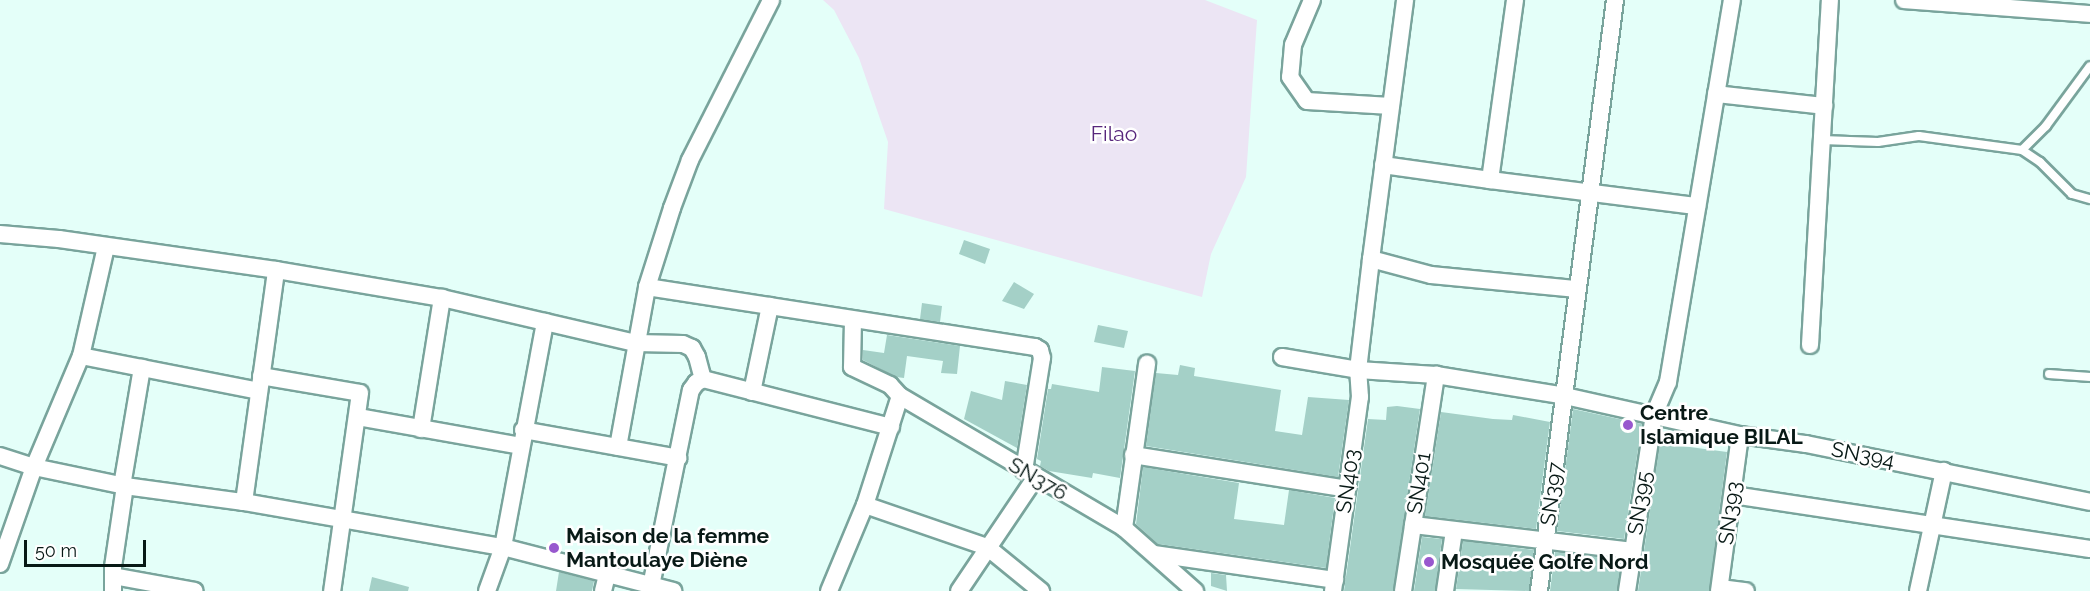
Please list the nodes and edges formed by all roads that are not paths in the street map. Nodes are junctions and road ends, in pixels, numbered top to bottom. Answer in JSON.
{"nodes":[{"id":1,"x":771,"y":0,"type":"edge"},
{"id":2,"x":1312,"y":0,"type":"edge"},
{"id":3,"x":1405,"y":0,"type":"edge"},
{"id":4,"x":1515,"y":0,"type":"edge"},
{"id":5,"x":1615,"y":0,"type":"edge"},
{"id":6,"x":1732,"y":0,"type":"edge"},
{"id":7,"x":1830,"y":0,"type":"edge"},
{"id":8,"x":1905,"y":0,"type":"edge"},
{"id":9,"x":2090,"y":14,"type":"edge"},
{"id":10,"x":2090,"y":66,"type":"edge"},
{"id":11,"x":1716,"y":94,"type":"junction"},
{"id":12,"x":1391,"y":106,"type":"junction"},
{"id":13,"x":1824,"y":106,"type":"junction"},
{"id":14,"x":1822,"y":140,"type":"junction"},
{"id":15,"x":2022,"y":150,"type":"junction"},
{"id":16,"x":1383,"y":165,"type":"junction"},
{"id":17,"x":1490,"y":180,"type":"junction"},
{"id":18,"x":1589,"y":191,"type":"junction"},
{"id":19,"x":2090,"y":199,"type":"edge"},
{"id":20,"x":1697,"y":206,"type":"junction"},
{"id":21,"x":0,"y":234,"type":"edge"},
{"id":22,"x":106,"y":247,"type":"junction"},
{"id":23,"x":1371,"y":259,"type":"junction"},
{"id":24,"x":276,"y":270,"type":"junction"},
{"id":25,"x":647,"y":287,"type":"junction"},
{"id":26,"x":1578,"y":289,"type":"junction"},
{"id":27,"x":442,"y":298,"type":"junction"},
{"id":28,"x":770,"y":306,"type":"junction"},
{"id":29,"x":853,"y":320,"type":"junction"},
{"id":30,"x":545,"y":322,"type":"junction"},
{"id":31,"x":636,"y":343,"type":"junction"},
{"id":32,"x":1810,"y":345,"type":"dead end"},
{"id":33,"x":81,"y":356,"type":"junction"},
{"id":34,"x":1282,"y":357,"type":"dead end"},
{"id":35,"x":1147,"y":364,"type":"dead end"},
{"id":36,"x":142,"y":368,"type":"junction"},
{"id":37,"x":1358,"y":370,"type":"junction"},
{"id":38,"x":2049,"y":374,"type":"dead end"},
{"id":39,"x":1436,"y":375,"type":"junction"},
{"id":40,"x":2090,"y":377,"type":"edge"},
{"id":41,"x":703,"y":379,"type":"junction"},
{"id":42,"x":260,"y":383,"type":"junction"},
{"id":43,"x":752,"y":392,"type":"junction"},
{"id":44,"x":900,"y":396,"type":"junction"},
{"id":45,"x":1565,"y":396,"type":"junction"},
{"id":46,"x":1654,"y":415,"type":"junction"},
{"id":47,"x":358,"y":417,"type":"junction"},
{"id":48,"x":891,"y":427,"type":"junction"},
{"id":49,"x":420,"y":429,"type":"junction"},
{"id":50,"x":1740,"y":435,"type":"junction"},
{"id":51,"x":521,"y":438,"type":"junction"},
{"id":52,"x":618,"y":447,"type":"junction"},
{"id":53,"x":1133,"y":455,"type":"junction"},
{"id":54,"x":0,"y":456,"type":"edge"},
{"id":55,"x":678,"y":458,"type":"junction"},
{"id":56,"x":34,"y":467,"type":"junction"},
{"id":57,"x":1944,"y":471,"type":"junction"},
{"id":58,"x":1030,"y":474,"type":"junction"},
{"id":59,"x":124,"y":486,"type":"junction"},
{"id":60,"x":1347,"y":489,"type":"junction"},
{"id":61,"x":1733,"y":495,"type":"junction"},
{"id":62,"x":243,"y":502,"type":"junction"},
{"id":63,"x":2090,"y":502,"type":"edge"},
{"id":64,"x":865,"y":505,"type":"junction"},
{"id":65,"x":340,"y":519,"type":"junction"},
{"id":66,"x":1413,"y":525,"type":"junction"},
{"id":67,"x":1932,"y":525,"type":"junction"},
{"id":68,"x":1124,"y":528,"type":"junction"},
{"id":69,"x":1454,"y":531,"type":"junction"},
{"id":70,"x":1546,"y":542,"type":"junction"},
{"id":71,"x":503,"y":547,"type":"junction"},
{"id":72,"x":987,"y":547,"type":"junction"},
{"id":73,"x":2090,"y":549,"type":"edge"},
{"id":74,"x":1633,"y":551,"type":"junction"},
{"id":75,"x":1155,"y":554,"type":"junction"},
{"id":76,"x":0,"y":564,"type":"edge"},
{"id":77,"x":605,"y":583,"type":"edge"},
{"id":78,"x":113,"y":584,"type":"edge"},
{"id":79,"x":651,"y":586,"type":"junction"},
{"id":80,"x":1334,"y":586,"type":"edge"},
{"id":81,"x":1720,"y":589,"type":"edge"},
{"id":82,"x":195,"y":591,"type":"edge"},
{"id":83,"x":332,"y":591,"type":"edge"},
{"id":84,"x":487,"y":591,"type":"edge"},
{"id":85,"x":673,"y":591,"type":"edge"},
{"id":86,"x":829,"y":591,"type":"edge"},
{"id":87,"x":959,"y":591,"type":"edge"},
{"id":88,"x":1041,"y":591,"type":"edge"},
{"id":89,"x":1195,"y":591,"type":"edge"},
{"id":90,"x":1403,"y":591,"type":"edge"},
{"id":91,"x":1445,"y":591,"type":"edge"},
{"id":92,"x":1539,"y":591,"type":"edge"},
{"id":93,"x":1627,"y":591,"type":"edge"},
{"id":94,"x":1746,"y":591,"type":"edge"},
{"id":95,"x":1918,"y":591,"type":"edge"}],
"edges":[{"from":1,"to":25,"type":"street"},
{"from":2,"to":12,"type":"street"},
{"from":3,"to":12,"type":"street","name":"SN403"},
{"from":4,"to":17,"type":"street"},
{"from":5,"to":18,"type":"street","name":"SN397"},
{"from":6,"to":11,"type":"street","name":"SN395"},
{"from":7,"to":13,"type":"street"},
{"from":8,"to":9,"type":"street"},
{"from":10,"to":15,"type":"lane"},
{"from":11,"to":13,"type":"street"},
{"from":11,"to":20,"type":"street","name":"SN395"},
{"from":12,"to":16,"type":"street","name":"SN403"},
{"from":13,"to":14,"type":"street"},
{"from":14,"to":15,"type":"lane"},
{"from":14,"to":32,"type":"street"},
{"from":15,"to":19,"type":"lane"},
{"from":16,"to":17,"type":"street"},
{"from":16,"to":23,"type":"street","name":"SN403"},
{"from":17,"to":18,"type":"street"},
{"from":18,"to":20,"type":"street"},
{"from":18,"to":26,"type":"street","name":"SN397"},
{"from":20,"to":46,"type":"street","name":"SN395"},
{"from":21,"to":22,"type":"street"},
{"from":22,"to":24,"type":"street"},
{"from":22,"to":33,"type":"street"},
{"from":23,"to":26,"type":"street"},
{"from":23,"to":37,"type":"street","name":"SN403"},
{"from":24,"to":27,"type":"street"},
{"from":24,"to":42,"type":"street"},
{"from":25,"to":28,"type":"street"},
{"from":25,"to":31,"type":"street"},
{"from":26,"to":45,"type":"street","name":"SN397"},
{"from":27,"to":30,"type":"street"},
{"from":27,"to":49,"type":"street"},
{"from":28,"to":29,"type":"street"},
{"from":28,"to":43,"type":"street"},
{"from":29,"to":44,"type":"street","name":"SN376"},
{"from":29,"to":58,"type":"street"},
{"from":30,"to":31,"type":"street"},
{"from":30,"to":51,"type":"street"},
{"from":31,"to":41,"type":"street"},
{"from":31,"to":52,"type":"street"},
{"from":33,"to":36,"type":"street"},
{"from":33,"to":56,"type":"street"},
{"from":34,"to":37,"type":"street","name":"SN394"},
{"from":35,"to":53,"type":"street"},
{"from":36,"to":42,"type":"street"},
{"from":36,"to":59,"type":"street"},
{"from":37,"to":39,"type":"street","name":"SN394"},
{"from":37,"to":60,"type":"street","name":"SN403"},
{"from":38,"to":40,"type":"lane"},
{"from":39,"to":45,"type":"street","name":"SN394"},
{"from":39,"to":66,"type":"street","name":"SN401"},
{"from":41,"to":43,"type":"street"},
{"from":41,"to":55,"type":"street"},
{"from":42,"to":47,"type":"street"},
{"from":42,"to":62,"type":"street"},
{"from":43,"to":48,"type":"street"},
{"from":44,"to":48,"type":"street"},
{"from":44,"to":58,"type":"street","name":"SN376"},
{"from":45,"to":46,"type":"street","name":"SN394"},
{"from":45,"to":70,"type":"street","name":"SN397"},
{"from":46,"to":50,"type":"street","name":"SN394"},
{"from":46,"to":74,"type":"street","name":"SN395"},
{"from":47,"to":49,"type":"street"},
{"from":47,"to":65,"type":"street"},
{"from":48,"to":64,"type":"street"},
{"from":49,"to":51,"type":"street"},
{"from":50,"to":57,"type":"street","name":"SN394"},
{"from":50,"to":61,"type":"street","name":"SN393"},
{"from":51,"to":52,"type":"street"},
{"from":51,"to":71,"type":"street"},
{"from":52,"to":55,"type":"street"},
{"from":53,"to":60,"type":"street"},
{"from":53,"to":68,"type":"street"},
{"from":54,"to":56,"type":"street"},
{"from":55,"to":79,"type":"street"},
{"from":56,"to":59,"type":"street"},
{"from":56,"to":76,"type":"street"},
{"from":57,"to":63,"type":"street","name":"SN394"},
{"from":57,"to":67,"type":"street"},
{"from":58,"to":68,"type":"street","name":"SN376"},
{"from":58,"to":72,"type":"street"},
{"from":59,"to":62,"type":"street"},
{"from":59,"to":78,"type":"street"},
{"from":60,"to":80,"type":"street","name":"SN403"},
{"from":61,"to":67,"type":"street"},
{"from":61,"to":81,"type":"street","name":"SN393"},
{"from":62,"to":65,"type":"street"},
{"from":64,"to":72,"type":"street"},
{"from":64,"to":86,"type":"street"},
{"from":65,"to":71,"type":"street"},
{"from":65,"to":83,"type":"street"},
{"from":66,"to":69,"type":"street"},
{"from":66,"to":90,"type":"street","name":"SN401"},
{"from":67,"to":73,"type":"street"},
{"from":67,"to":95,"type":"street"},
{"from":68,"to":75,"type":"street","name":"SN376"},
{"from":69,"to":70,"type":"street"},
{"from":69,"to":91,"type":"street"},
{"from":70,"to":74,"type":"street"},
{"from":70,"to":92,"type":"street","name":"SN397"},
{"from":71,"to":77,"type":"street"},
{"from":71,"to":84,"type":"street"},
{"from":72,"to":87,"type":"street"},
{"from":72,"to":88,"type":"street"},
{"from":74,"to":93,"type":"street","name":"SN395"},
{"from":75,"to":80,"type":"street"},
{"from":75,"to":89,"type":"street","name":"SN376"},
{"from":77,"to":79,"type":"street"},
{"from":78,"to":82,"type":"street"},
{"from":79,"to":85,"type":"street"},
{"from":81,"to":94,"type":"street"}]}
